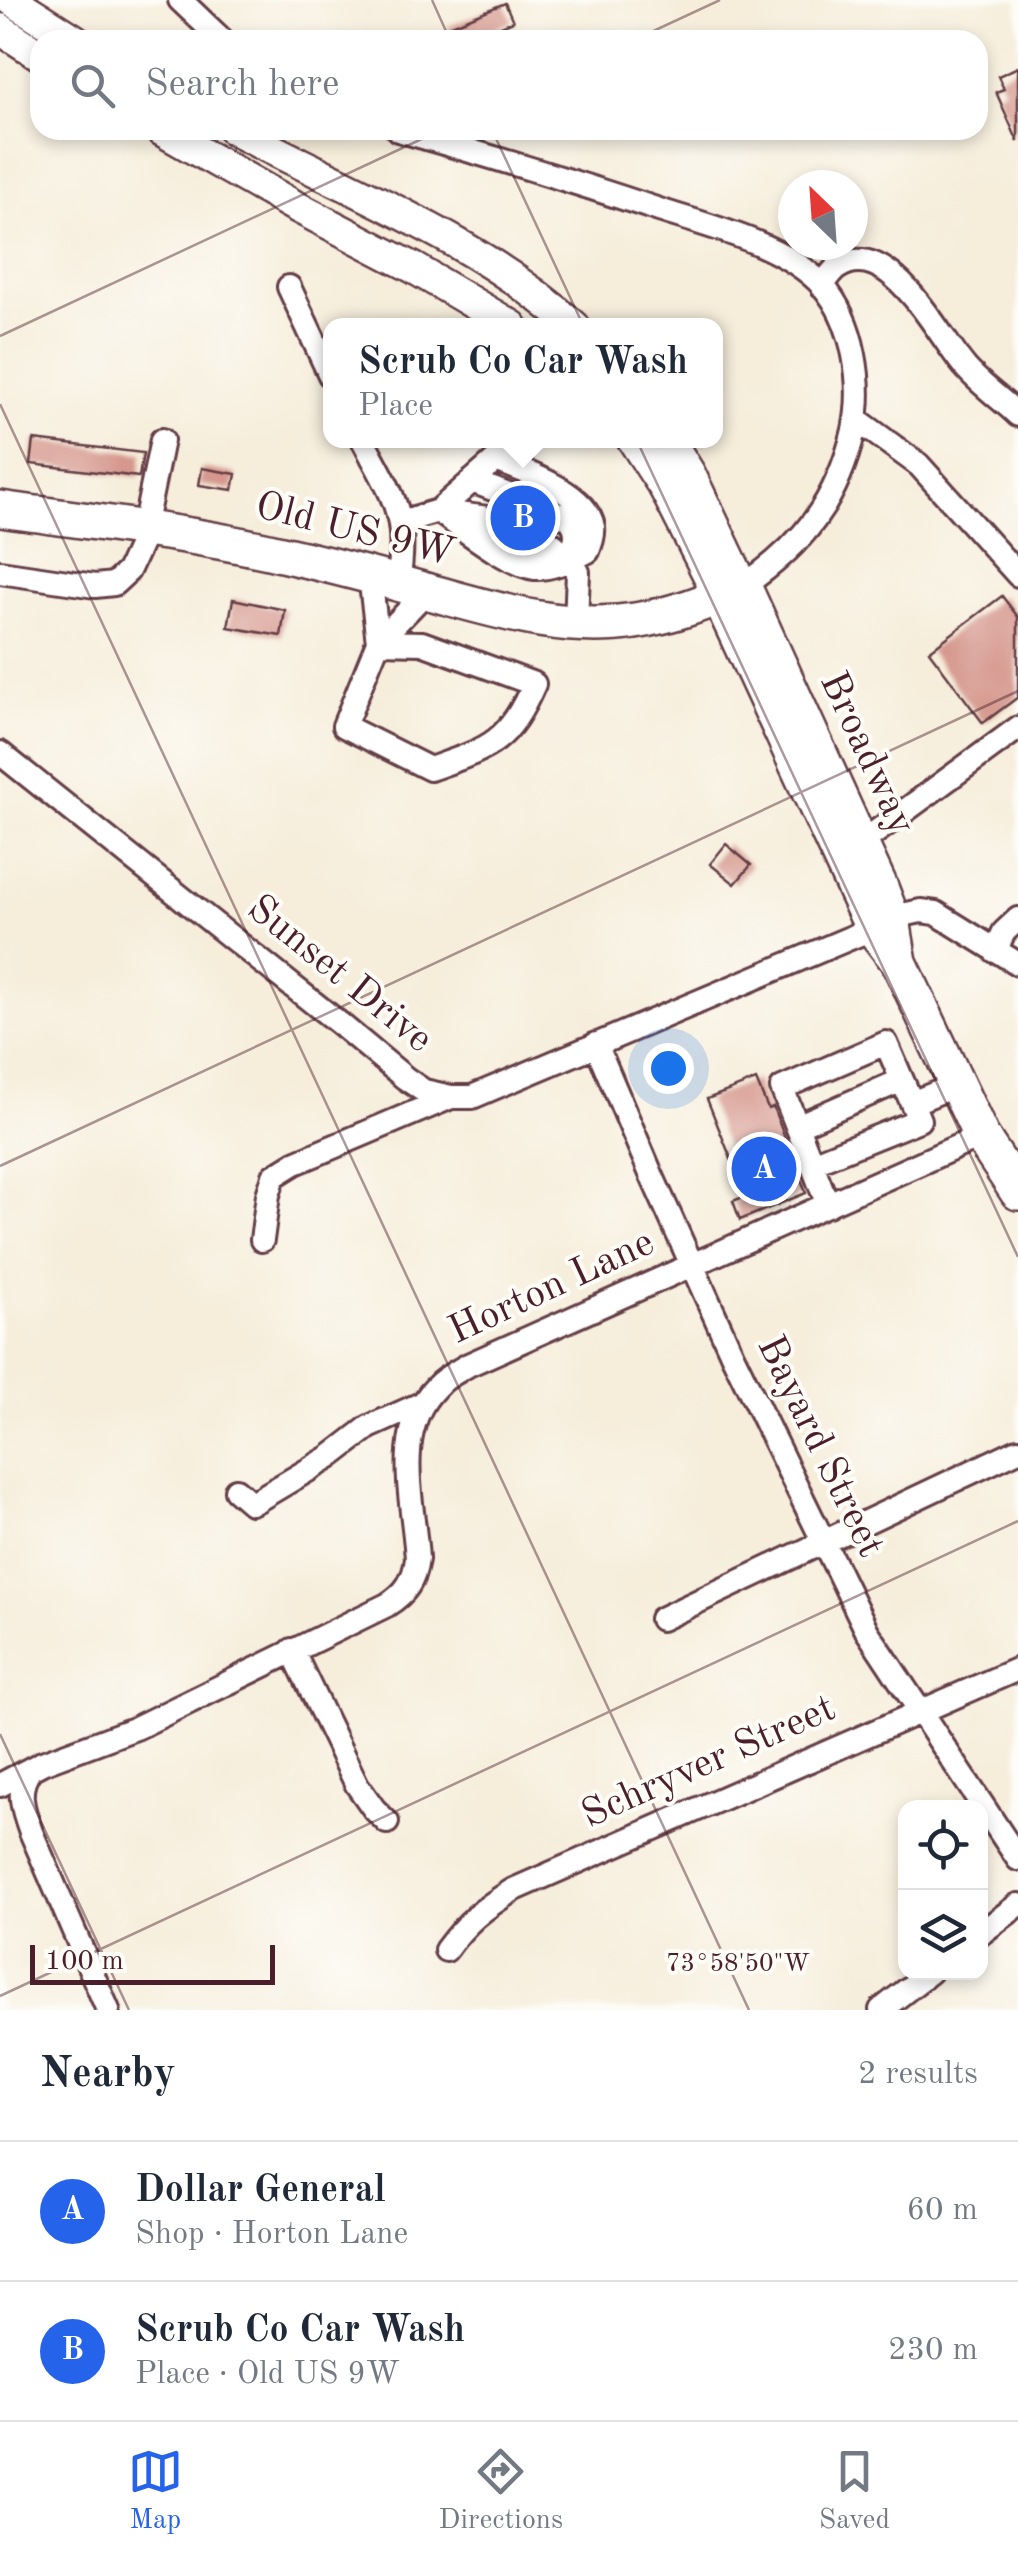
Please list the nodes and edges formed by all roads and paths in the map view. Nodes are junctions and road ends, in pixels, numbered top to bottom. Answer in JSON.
{"nodes":[{"id":1,"x":12,"y":0,"type":"edge"},
{"id":2,"x":180,"y":0,"type":"edge"},
{"id":3,"x":0,"y":28,"type":"edge"},
{"id":4,"x":60,"y":30,"type":"edge"},
{"id":5,"x":212,"y":30,"type":"edge"},
{"id":6,"x":30,"y":48,"type":"edge"},
{"id":7,"x":178,"y":140,"type":"edge"},
{"id":8,"x":254,"y":140,"type":"edge"},
{"id":9,"x":434,"y":140,"type":"edge"},
{"id":10,"x":822,"y":286,"type":"junction"},
{"id":11,"x":289,"y":287,"type":"dead end"},
{"id":12,"x":498,"y":318,"type":"edge"},
{"id":13,"x":564,"y":318,"type":"edge"},
{"id":14,"x":323,"y":360,"type":"edge"},
{"id":15,"x":1018,"y":415,"type":"edge"},
{"id":16,"x":856,"y":419,"type":"junction"},
{"id":17,"x":162,"y":440,"type":"dead end"},
{"id":18,"x":368,"y":448,"type":"edge"},
{"id":19,"x":638,"y":448,"type":"edge"},
{"id":20,"x":673,"y":448,"type":"edge"},
{"id":21,"x":0,"y":509,"type":"edge"},
{"id":22,"x":438,"y":511,"type":"junction"},
{"id":23,"x":401,"y":522,"type":"junction"},
{"id":24,"x":144,"y":529,"type":"junction"},
{"id":25,"x":570,"y":560,"type":"junction"},
{"id":26,"x":0,"y":572,"type":"edge"},
{"id":27,"x":1018,"y":575,"type":"edge"},
{"id":28,"x":398,"y":584,"type":"junction"},
{"id":29,"x":731,"y":591,"type":"junction"},
{"id":30,"x":576,"y":624,"type":"junction"},
{"id":31,"x":378,"y":642,"type":"junction"},
{"id":32,"x":1018,"y":728,"type":"edge"},
{"id":33,"x":0,"y":753,"type":"edge"},
{"id":34,"x":861,"y":843,"type":"junction"},
{"id":35,"x":1018,"y":919,"type":"edge"},
{"id":36,"x":882,"y":924,"type":"junction"},
{"id":37,"x":995,"y":951,"type":"junction"},
{"id":38,"x":1018,"y":964,"type":"edge"},
{"id":39,"x":596,"y":1044,"type":"junction"},
{"id":40,"x":902,"y":1080,"type":"junction"},
{"id":41,"x":956,"y":1085,"type":"junction"},
{"id":42,"x":451,"y":1098,"type":"junction"},
{"id":43,"x":915,"y":1112,"type":"junction"},
{"id":44,"x":797,"y":1126,"type":"junction"},
{"id":45,"x":980,"y":1136,"type":"junction"},
{"id":46,"x":812,"y":1163,"type":"junction"},
{"id":47,"x":1018,"y":1192,"type":"edge"},
{"id":48,"x":828,"y":1205,"type":"junction"},
{"id":49,"x":262,"y":1240,"type":"dead end"},
{"id":50,"x":692,"y":1266,"type":"junction"},
{"id":51,"x":423,"y":1403,"type":"junction"},
{"id":52,"x":1018,"y":1450,"type":"edge"},
{"id":53,"x":236,"y":1490,"type":"dead end"},
{"id":54,"x":822,"y":1542,"type":"junction"},
{"id":55,"x":661,"y":1619,"type":"dead end"},
{"id":56,"x":292,"y":1650,"type":"junction"},
{"id":57,"x":1018,"y":1668,"type":"edge"},
{"id":58,"x":920,"y":1712,"type":"junction"},
{"id":59,"x":32,"y":1769,"type":"junction"},
{"id":60,"x":0,"y":1784,"type":"edge"},
{"id":61,"x":388,"y":1822,"type":"dead end"},
{"id":62,"x":1018,"y":1859,"type":"edge"},
{"id":63,"x":1018,"y":1906,"type":"edge"},
{"id":64,"x":988,"y":1928,"type":"edge"},
{"id":65,"x":446,"y":1950,"type":"dead end"},
{"id":66,"x":920,"y":1980,"type":"edge"},
{"id":67,"x":108,"y":2010,"type":"edge"},
{"id":68,"x":881,"y":2010,"type":"edge"}],
"edges":[{"from":1,"to":4,"type":"main road"},
{"from":2,"to":5,"type":"street"},
{"from":3,"to":6,"type":"main road"},
{"from":7,"to":12,"type":"main road"},
{"from":8,"to":13,"type":"main road"},
{"from":9,"to":10,"type":"street"},
{"from":10,"to":15,"type":"street"},
{"from":10,"to":16,"type":"street"},
{"from":11,"to":14,"type":"street"},
{"from":16,"to":27,"type":"street"},
{"from":16,"to":29,"type":"street"},
{"from":17,"to":24,"type":"street"},
{"from":18,"to":23,"type":"street"},
{"from":19,"to":29,"type":"main road"},
{"from":20,"to":29,"type":"main road"},
{"from":21,"to":24,"type":"highway","name":"Old US 9W"},
{"from":22,"to":23,"type":"street"},
{"from":22,"to":25,"type":"street"},
{"from":22,"to":25,"type":"street"},
{"from":22,"to":25,"type":"street"},
{"from":23,"to":28,"type":"street"},
{"from":24,"to":26,"type":"street"},
{"from":24,"to":28,"type":"highway","name":"Old US 9W"},
{"from":25,"to":30,"type":"street"},
{"from":28,"to":30,"type":"highway","name":"Old US 9W"},
{"from":28,"to":31,"type":"street"},
{"from":28,"to":31,"type":"street"},
{"from":29,"to":30,"type":"highway","name":"Old US 9W"},
{"from":29,"to":34,"type":"highway","name":"Broadway"},
{"from":29,"to":36,"type":"highway","name":"Broadway"},
{"from":31,"to":31,"type":"street"},
{"from":32,"to":34,"type":"street"},
{"from":33,"to":42,"type":"street","name":"Sunset Drive"},
{"from":34,"to":36,"type":"highway","name":"Broadway"},
{"from":35,"to":37,"type":"street"},
{"from":36,"to":37,"type":"street","name":"Sunset Drive"},
{"from":36,"to":39,"type":"street","name":"Sunset Drive"},
{"from":36,"to":41,"type":"highway","name":"Broadway"},
{"from":37,"to":38,"type":"street","name":"Sunset Drive"},
{"from":39,"to":42,"type":"street","name":"Sunset Drive"},
{"from":39,"to":50,"type":"street","name":"Bayard Street"},
{"from":40,"to":43,"type":"street"},
{"from":40,"to":44,"type":"street"},
{"from":40,"to":44,"type":"street"},
{"from":41,"to":43,"type":"street"},
{"from":41,"to":45,"type":"highway","name":"Broadway"},
{"from":42,"to":49,"type":"street"},
{"from":43,"to":46,"type":"street"},
{"from":44,"to":46,"type":"street"},
{"from":45,"to":47,"type":"highway","name":"Broadway"},
{"from":45,"to":48,"type":"street","name":"Horton Lane"},
{"from":46,"to":48,"type":"street"},
{"from":48,"to":50,"type":"street","name":"Horton Lane"},
{"from":50,"to":51,"type":"street","name":"Horton Lane"},
{"from":50,"to":54,"type":"street","name":"Bayard Street"},
{"from":51,"to":53,"type":"street"},
{"from":51,"to":56,"type":"street"},
{"from":52,"to":54,"type":"street"},
{"from":54,"to":55,"type":"street"},
{"from":54,"to":58,"type":"street","name":"Bayard Street"},
{"from":56,"to":59,"type":"street"},
{"from":56,"to":61,"type":"street"},
{"from":57,"to":58,"type":"street","name":"Schryver Street"},
{"from":58,"to":62,"type":"street","name":"Bayard Street"},
{"from":58,"to":65,"type":"street","name":"Schryver Street"},
{"from":59,"to":60,"type":"street"},
{"from":59,"to":67,"type":"street"},
{"from":63,"to":64,"type":"street"},
{"from":66,"to":68,"type":"street"}]}
